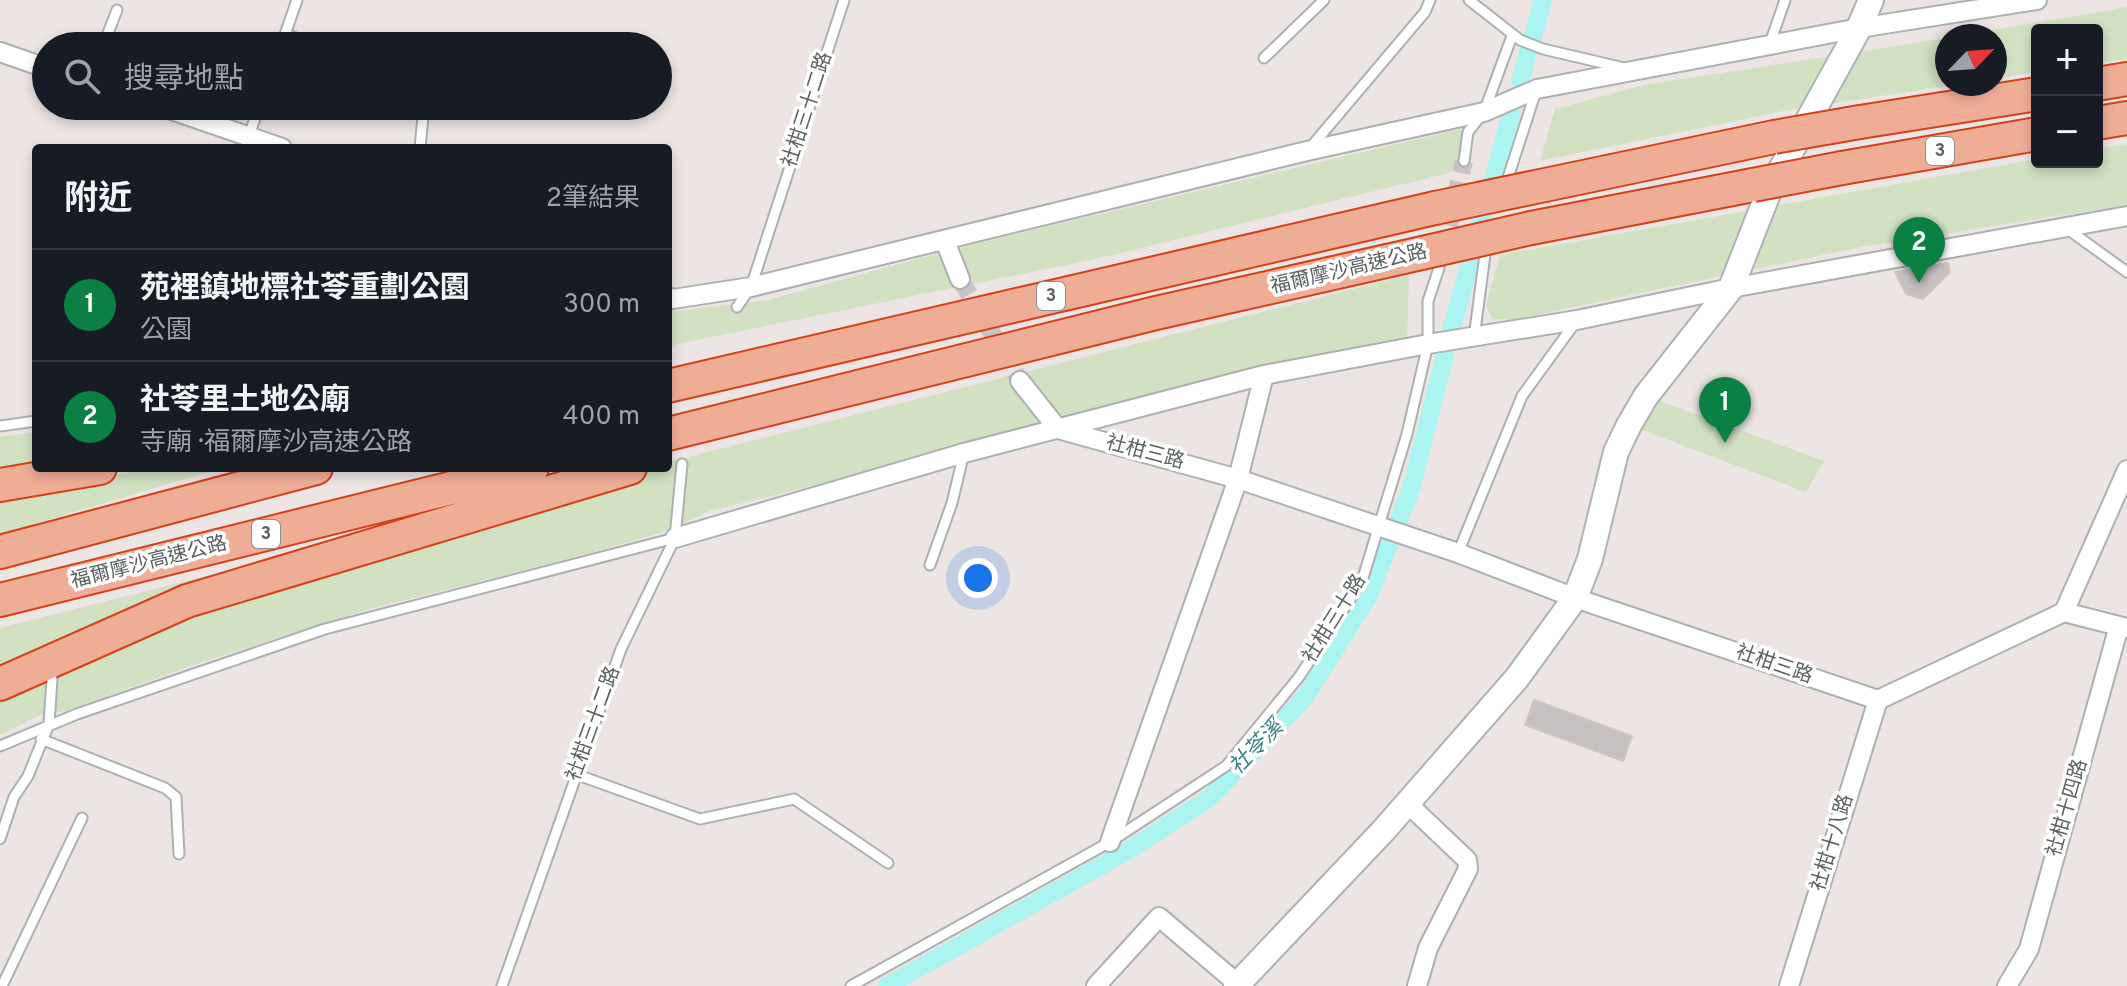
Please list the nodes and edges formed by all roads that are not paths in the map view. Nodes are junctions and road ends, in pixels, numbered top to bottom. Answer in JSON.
{"nodes":[{"id":1,"x":297,"y":0,"type":"edge"},
{"id":2,"x":844,"y":0,"type":"edge"},
{"id":3,"x":1324,"y":0,"type":"edge"},
{"id":4,"x":1430,"y":0,"type":"edge"},
{"id":5,"x":1469,"y":0,"type":"edge"},
{"id":6,"x":1785,"y":0,"type":"edge"},
{"id":7,"x":1871,"y":0,"type":"edge"},
{"id":8,"x":2037,"y":0,"type":"edge"},
{"id":9,"x":117,"y":10,"type":"dead end"},
{"id":10,"x":1859,"y":28,"type":"junction"},
{"id":11,"x":108,"y":32,"type":"edge"},
{"id":12,"x":286,"y":32,"type":"edge"},
{"id":13,"x":1516,"y":38,"type":"junction"},
{"id":14,"x":1769,"y":46,"type":"junction"},
{"id":15,"x":0,"y":52,"type":"edge"},
{"id":16,"x":1264,"y":58,"type":"dead end"},
{"id":17,"x":32,"y":63,"type":"edge"},
{"id":18,"x":1635,"y":70,"type":"junction"},
{"id":19,"x":2127,"y":79,"type":"edge"},
{"id":20,"x":2103,"y":83,"type":"edge"},
{"id":21,"x":1537,"y":89,"type":"junction"},
{"id":22,"x":2031,"y":95,"type":"edge"},
{"id":23,"x":1484,"y":112,"type":"junction"},
{"id":24,"x":2127,"y":118,"type":"edge"},
{"id":25,"x":194,"y":120,"type":"edge"},
{"id":26,"x":254,"y":120,"type":"edge"},
{"id":27,"x":423,"y":120,"type":"edge"},
{"id":28,"x":2103,"y":122,"type":"edge"},
{"id":29,"x":2031,"y":135,"type":"edge"},
{"id":30,"x":247,"y":142,"type":"edge"},
{"id":31,"x":420,"y":144,"type":"edge"},
{"id":32,"x":1307,"y":151,"type":"junction"},
{"id":33,"x":1464,"y":161,"type":"tunnel mouth"},
{"id":34,"x":1497,"y":210,"type":"dead end"},
{"id":35,"x":2127,"y":216,"type":"edge"},
{"id":36,"x":1493,"y":225,"type":"dead end"},
{"id":37,"x":2064,"y":226,"type":"junction"},
{"id":38,"x":945,"y":241,"type":"junction"},
{"id":39,"x":1431,"y":261,"type":"junction"},
{"id":40,"x":2127,"y":272,"type":"edge"},
{"id":41,"x":960,"y":279,"type":"tunnel mouth"},
{"id":42,"x":751,"y":287,"type":"junction"},
{"id":43,"x":1731,"y":288,"type":"junction"},
{"id":44,"x":672,"y":299,"type":"edge"},
{"id":45,"x":737,"y":307,"type":"dead end"},
{"id":46,"x":1577,"y":320,"type":"junction"},
{"id":47,"x":949,"y":322,"type":"junction"},
{"id":48,"x":1097,"y":328,"type":"junction"},
{"id":49,"x":1474,"y":338,"type":"junction"},
{"id":50,"x":1428,"y":344,"type":"junction"},
{"id":51,"x":672,"y":369,"type":"edge"},
{"id":52,"x":1264,"y":375,"type":"junction"},
{"id":53,"x":1020,"y":381,"type":"tunnel mouth"},
{"id":54,"x":672,"y":385,"type":"edge"},
{"id":55,"x":32,"y":422,"type":"edge"},
{"id":56,"x":0,"y":426,"type":"edge"},
{"id":57,"x":1058,"y":429,"type":"junction"},
{"id":58,"x":672,"y":433,"type":"edge"},
{"id":59,"x":964,"y":453,"type":"junction"},
{"id":60,"x":675,"y":460,"type":"edge"},
{"id":61,"x":2127,"y":470,"type":"edge"},
{"id":62,"x":76,"y":472,"type":"edge"},
{"id":63,"x":301,"y":472,"type":"edge"},
{"id":64,"x":516,"y":472,"type":"edge"},
{"id":65,"x":617,"y":472,"type":"edge"},
{"id":66,"x":1238,"y":479,"type":"junction"},
{"id":67,"x":0,"y":485,"type":"edge"},
{"id":68,"x":1380,"y":527,"type":"junction"},
{"id":69,"x":675,"y":538,"type":"junction"},
{"id":70,"x":0,"y":552,"type":"edge"},
{"id":71,"x":1458,"y":553,"type":"junction"},
{"id":72,"x":930,"y":565,"type":"dead end"},
{"id":73,"x":1575,"y":598,"type":"junction"},
{"id":74,"x":0,"y":600,"type":"edge"},
{"id":75,"x":2064,"y":612,"type":"junction"},
{"id":76,"x":2123,"y":627,"type":"edge"},
{"id":77,"x":52,"y":679,"type":"dead end"},
{"id":78,"x":0,"y":684,"type":"edge"},
{"id":79,"x":1878,"y":700,"type":"junction"},
{"id":80,"x":49,"y":724,"type":"junction"},
{"id":81,"x":41,"y":739,"type":"junction"},
{"id":82,"x":0,"y":746,"type":"edge"},
{"id":83,"x":575,"y":774,"type":"junction"},
{"id":84,"x":1407,"y":803,"type":"junction"},
{"id":85,"x":82,"y":818,"type":"dead end"},
{"id":86,"x":0,"y":839,"type":"edge"},
{"id":87,"x":1110,"y":842,"type":"junction"},
{"id":88,"x":179,"y":854,"type":"dead end"},
{"id":89,"x":888,"y":863,"type":"dead end"},
{"id":90,"x":1237,"y":985,"type":"edge"},
{"id":91,"x":2,"y":986,"type":"edge"},
{"id":92,"x":502,"y":986,"type":"edge"},
{"id":93,"x":851,"y":986,"type":"edge"},
{"id":94,"x":1096,"y":986,"type":"edge"},
{"id":95,"x":1417,"y":986,"type":"edge"},
{"id":96,"x":1789,"y":986,"type":"edge"},
{"id":97,"x":2007,"y":986,"type":"edge"}],
"edges":[{"from":1,"to":12,"type":"lane"},
{"from":2,"to":42,"type":"lane","name":"社柑三十二路"},
{"from":3,"to":16,"type":"lane"},
{"from":4,"to":32,"type":"lane"},
{"from":5,"to":13,"type":"lane"},
{"from":6,"to":14,"type":"lane"},
{"from":7,"to":10,"type":"street"},
{"from":8,"to":10,"type":"street"},
{"from":9,"to":11,"type":"lane"},
{"from":10,"to":14,"type":"street"},
{"from":10,"to":43,"type":"street"},
{"from":13,"to":18,"type":"lane"},
{"from":13,"to":23,"type":"lane"},
{"from":14,"to":18,"type":"street"},
{"from":15,"to":17,"type":"street"},
{"from":18,"to":21,"type":"street"},
{"from":19,"to":20,"type":"highway"},
{"from":21,"to":23,"type":"street"},
{"from":21,"to":34,"type":"lane"},
{"from":22,"to":47,"type":"highway","name":"福爾摩沙高速公路","number":"3","bridge":true},
{"from":23,"to":32,"type":"street"},
{"from":23,"to":33,"type":"lane"},
{"from":24,"to":28,"type":"highway"},
{"from":25,"to":30,"type":"street"},
{"from":26,"to":30,"type":"lane"},
{"from":27,"to":31,"type":"lane"},
{"from":29,"to":39,"type":"highway","name":"福爾摩沙高速公路","number":"3","bridge":true},
{"from":32,"to":38,"type":"street"},
{"from":35,"to":37,"type":"street"},
{"from":36,"to":49,"type":"lane"},
{"from":37,"to":40,"type":"lane"},
{"from":37,"to":43,"type":"street"},
{"from":38,"to":41,"type":"street"},
{"from":38,"to":42,"type":"street"},
{"from":39,"to":48,"type":"highway","name":"福爾摩沙高速公路","number":"3"},
{"from":39,"to":50,"type":"lane","name":"社柑三十路"},
{"from":42,"to":44,"type":"street"},
{"from":42,"to":45,"type":"lane","name":"社柑三十二路"},
{"from":43,"to":46,"type":"street"},
{"from":43,"to":73,"type":"street"},
{"from":46,"to":49,"type":"street"},
{"from":46,"to":71,"type":"lane"},
{"from":47,"to":51,"type":"highway"},
{"from":47,"to":54,"type":"highway","name":"福爾摩沙高速公路","number":"3"},
{"from":48,"to":58,"type":"highway","name":"福爾摩沙高速公路","number":"3"},
{"from":48,"to":60,"type":"highway"},
{"from":49,"to":50,"type":"street"},
{"from":50,"to":52,"type":"street"},
{"from":50,"to":68,"type":"lane","name":"社柑三十路"},
{"from":52,"to":57,"type":"street"},
{"from":52,"to":66,"type":"street"},
{"from":53,"to":57,"type":"street"},
{"from":55,"to":56,"type":"lane"},
{"from":57,"to":59,"type":"street"},
{"from":57,"to":66,"type":"street","name":"社柑三路"},
{"from":59,"to":69,"type":"street"},
{"from":59,"to":72,"type":"lane"},
{"from":60,"to":69,"type":"lane","name":"社柑三十二路"},
{"from":61,"to":75,"type":"street"},
{"from":62,"to":67,"type":"highway"},
{"from":63,"to":70,"type":"highway"},
{"from":64,"to":74,"type":"highway","name":"福爾摩沙高速公路","number":"3"},
{"from":65,"to":78,"type":"highway"},
{"from":66,"to":68,"type":"street","name":"社柑三路"},
{"from":66,"to":87,"type":"street"},
{"from":68,"to":71,"type":"street","name":"社柑三路"},
{"from":68,"to":87,"type":"lane","name":"社柑三十路"},
{"from":69,"to":80,"type":"lane"},
{"from":69,"to":83,"type":"lane","name":"社柑三十二路"},
{"from":71,"to":73,"type":"street","name":"社柑三路"},
{"from":73,"to":79,"type":"street","name":"社柑三路"},
{"from":73,"to":84,"type":"street"},
{"from":75,"to":76,"type":"street"},
{"from":75,"to":79,"type":"street"},
{"from":76,"to":97,"type":"street","name":"社柑十四路"},
{"from":77,"to":80,"type":"lane"},
{"from":79,"to":96,"type":"street","name":"社柑十八路"},
{"from":80,"to":81,"type":"lane"},
{"from":80,"to":82,"type":"lane"},
{"from":81,"to":86,"type":"lane"},
{"from":81,"to":88,"type":"lane"},
{"from":83,"to":89,"type":"lane"},
{"from":83,"to":92,"type":"lane","name":"社柑三十二路"},
{"from":84,"to":90,"type":"street"},
{"from":84,"to":95,"type":"street"},
{"from":85,"to":91,"type":"lane"},
{"from":87,"to":93,"type":"lane","name":"社柑三十路"},
{"from":90,"to":94,"type":"street"}]}
